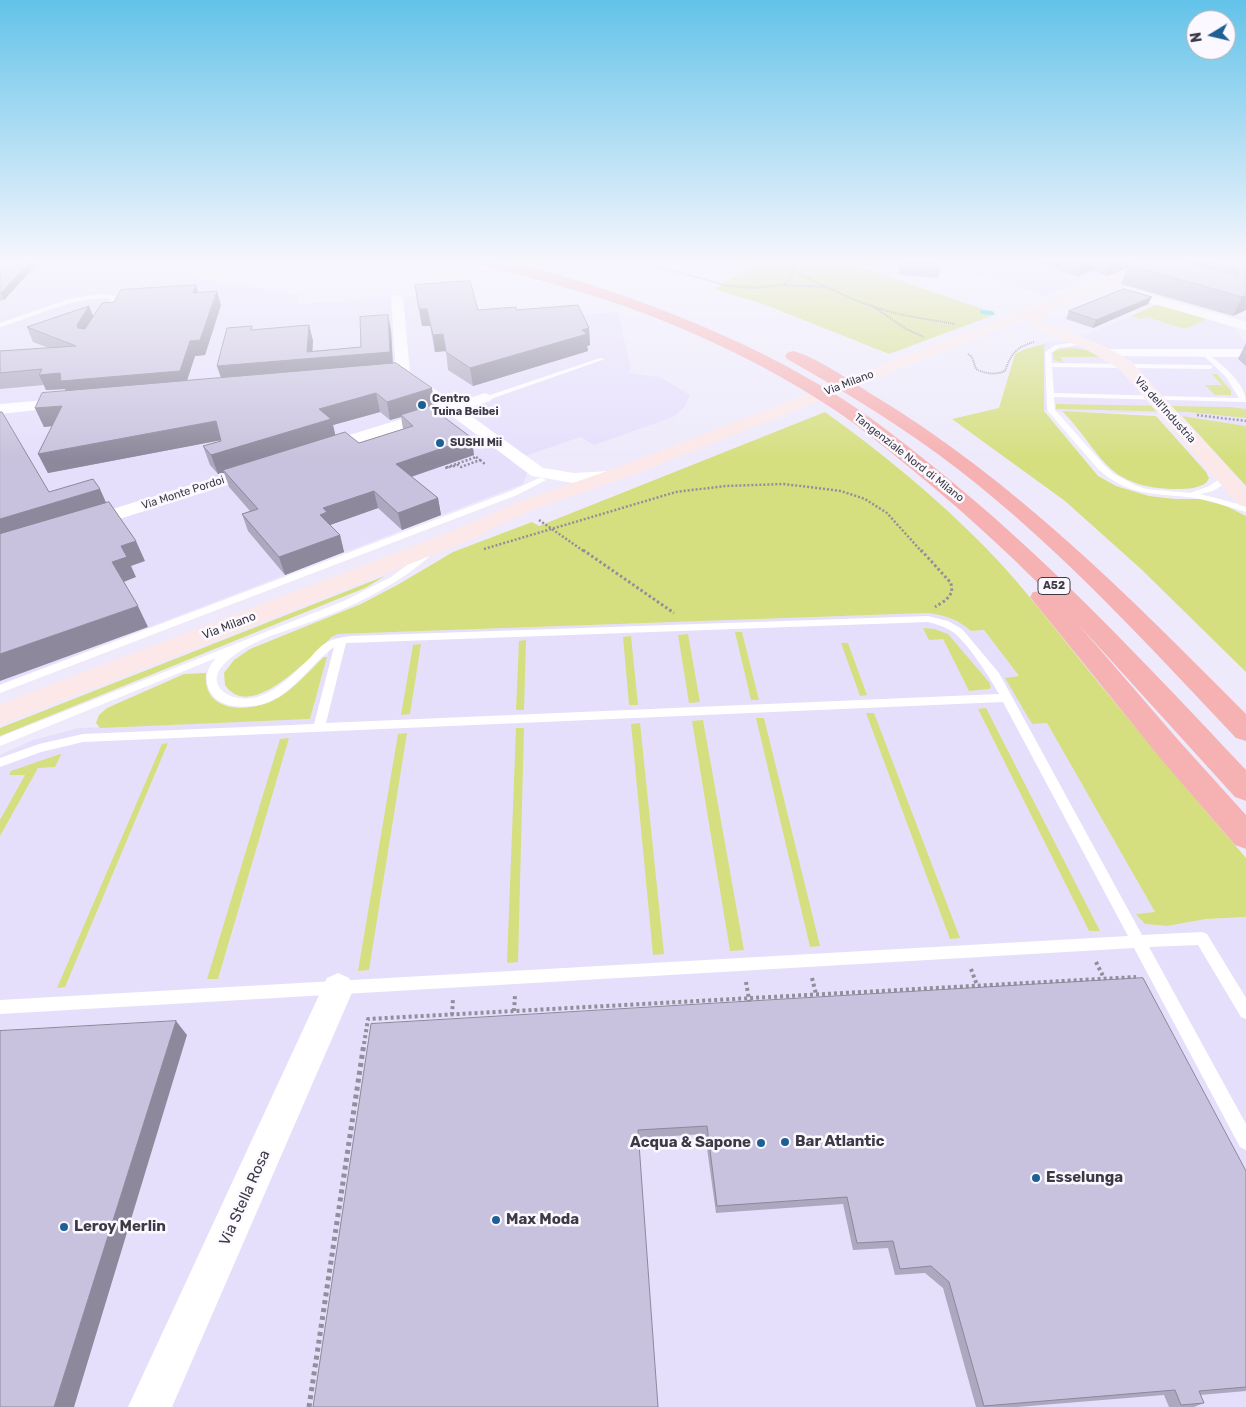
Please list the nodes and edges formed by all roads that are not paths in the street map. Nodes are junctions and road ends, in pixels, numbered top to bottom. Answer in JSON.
{"nodes":[{"id":1,"x":400,"y":328,"type":"edge"},
{"id":2,"x":691,"y":328,"type":"edge"},
{"id":3,"x":991,"y":328,"type":"edge"},
{"id":4,"x":1045,"y":328,"type":"edge"},
{"id":5,"x":985,"y":330,"type":"junction"},
{"id":6,"x":1077,"y":340,"type":"junction"},
{"id":7,"x":777,"y":348,"type":"dead end"},
{"id":8,"x":1246,"y":353,"type":"edge"},
{"id":9,"x":1113,"y":356,"type":"junction"},
{"id":10,"x":602,"y":359,"type":"dead end"},
{"id":11,"x":1208,"y":360,"type":"junction"},
{"id":12,"x":1049,"y":364,"type":"junction"},
{"id":13,"x":404,"y":374,"type":"junction"},
{"id":14,"x":387,"y":375,"type":"edge"},
{"id":15,"x":1050,"y":395,"type":"junction"},
{"id":16,"x":485,"y":398,"type":"joint"},
{"id":17,"x":1245,"y":400,"type":"edge"},
{"id":18,"x":80,"y":402,"type":"edge"},
{"id":19,"x":840,"y":405,"type":"junction"},
{"id":20,"x":452,"y":408,"type":"junction"},
{"id":21,"x":0,"y":409,"type":"edge"},
{"id":22,"x":311,"y":453,"type":"edge"},
{"id":23,"x":273,"y":464,"type":"edge"},
{"id":24,"x":617,"y":474,"type":"junction"},
{"id":25,"x":1226,"y":479,"type":"junction"},
{"id":26,"x":539,"y":492,"type":"junction"},
{"id":27,"x":1187,"y":494,"type":"junction"},
{"id":28,"x":1246,"y":501,"type":"edge"},
{"id":29,"x":1246,"y":509,"type":"edge"},
{"id":30,"x":75,"y":527,"type":"edge"},
{"id":31,"x":448,"y":540,"type":"junction"},
{"id":32,"x":1100,"y":583,"type":"junction"},
{"id":33,"x":255,"y":639,"type":"junction"},
{"id":34,"x":341,"y":641,"type":"junction"},
{"id":35,"x":0,"y":689,"type":"edge"},
{"id":36,"x":1007,"y":698,"type":"junction"},
{"id":37,"x":1246,"y":713,"type":"edge"},
{"id":38,"x":0,"y":715,"type":"edge"},
{"id":39,"x":319,"y":728,"type":"junction"},
{"id":40,"x":1246,"y":731,"type":"edge"},
{"id":41,"x":0,"y":742,"type":"edge"},
{"id":42,"x":2,"y":762,"type":"edge"},
{"id":43,"x":1246,"y":789,"type":"edge"},
{"id":44,"x":1246,"y":836,"type":"edge"},
{"id":45,"x":1138,"y":942,"type":"junction"},
{"id":46,"x":338,"y":988,"type":"junction"},
{"id":47,"x":0,"y":1008,"type":"edge"},
{"id":48,"x":1246,"y":1012,"type":"edge"},
{"id":49,"x":1246,"y":1141,"type":"edge"},
{"id":50,"x":150,"y":1407,"type":"edge"}],
"edges":[{"from":1,"to":13,"type":"street"},
{"from":2,"to":19,"type":"highway","name":"Tangenziale Nord di Milano","number":"A52"},
{"from":3,"to":5,"type":"street","name":"Via Milano"},
{"from":4,"to":6,"type":"street","name":"Via dell'Industria"},
{"from":5,"to":6,"type":"street","name":"Via dell'Industria"},
{"from":5,"to":24,"type":"street","name":"Via Milano"},
{"from":6,"to":9,"type":"street","name":"Via dell'Industria"},
{"from":6,"to":12,"type":"lane"},
{"from":7,"to":32,"type":"highway","name":"Tangenziale Nord di Milano","number":"A52"},
{"from":8,"to":11,"type":"street"},
{"from":9,"to":11,"type":"street"},
{"from":9,"to":25,"type":"street","name":"Via dell'Industria"},
{"from":10,"to":16,"type":"lane"},
{"from":11,"to":12,"type":"lane"},
{"from":11,"to":17,"type":"lane"},
{"from":12,"to":15,"type":"lane"},
{"from":13,"to":14,"type":"street"},
{"from":13,"to":20,"type":"street"},
{"from":15,"to":17,"type":"lane"},
{"from":15,"to":27,"type":"lane"},
{"from":16,"to":20,"type":"street"},
{"from":18,"to":21,"type":"street"},
{"from":19,"to":43,"type":"highway","name":"Tangenziale Nord di Milano","number":"A52"},
{"from":19,"to":44,"type":"highway"},
{"from":20,"to":22,"type":"street"},
{"from":20,"to":26,"type":"street"},
{"from":23,"to":30,"type":"street","name":"Via Monte Pordoi"},
{"from":24,"to":26,"type":"street","name":"Via Milano"},
{"from":24,"to":26,"type":"street"},
{"from":24,"to":31,"type":"street","name":"Via Milano"},
{"from":25,"to":27,"type":"lane"},
{"from":25,"to":28,"type":"street","name":"Via dell'Industria"},
{"from":26,"to":31,"type":"street","name":"Via Milano"},
{"from":26,"to":35,"type":"lane"},
{"from":27,"to":29,"type":"lane"},
{"from":31,"to":33,"type":"lane"},
{"from":31,"to":38,"type":"street","name":"Via Milano"},
{"from":32,"to":37,"type":"highway"},
{"from":32,"to":40,"type":"highway","name":"Tangenziale Nord di Milano","number":"A52"},
{"from":33,"to":34,"type":"lane"},
{"from":33,"to":41,"type":"lane"},
{"from":34,"to":36,"type":"lane"},
{"from":34,"to":39,"type":"lane"},
{"from":36,"to":39,"type":"lane"},
{"from":36,"to":45,"type":"lane"},
{"from":39,"to":42,"type":"lane"},
{"from":45,"to":46,"type":"lane"},
{"from":45,"to":48,"type":"lane"},
{"from":45,"to":49,"type":"lane"},
{"from":46,"to":47,"type":"lane"},
{"from":46,"to":50,"type":"street","name":"Via Stella Rosa"}]}
